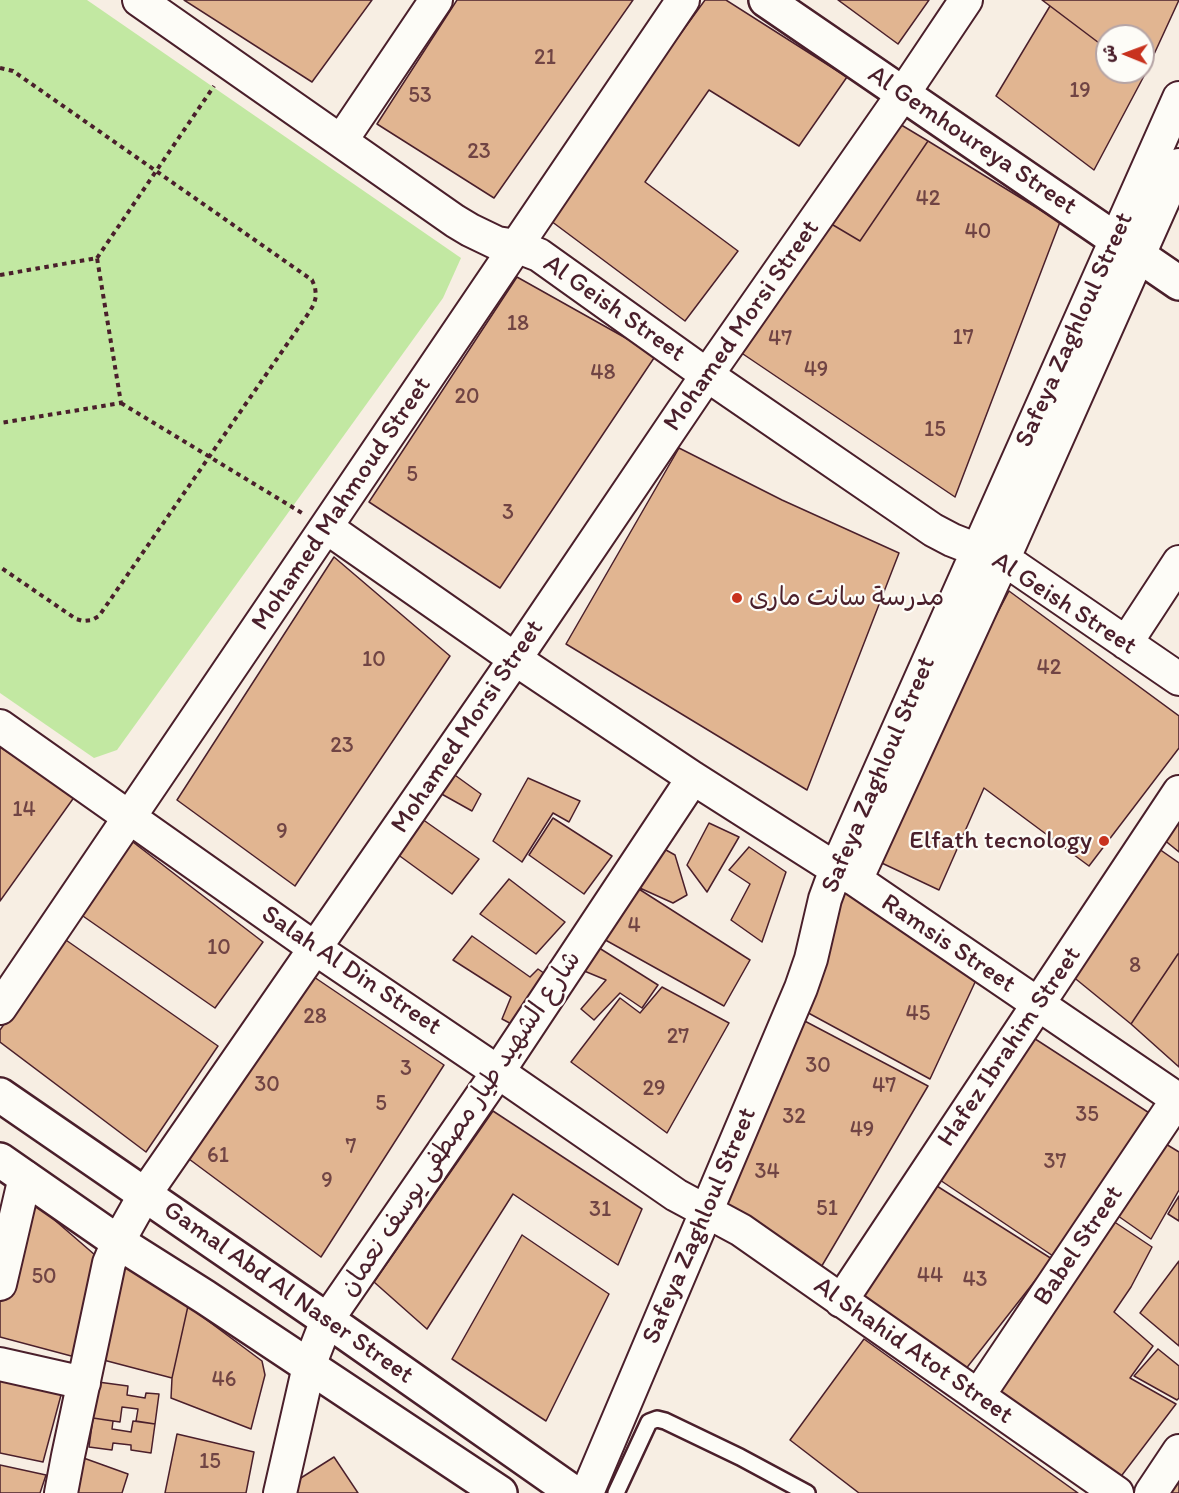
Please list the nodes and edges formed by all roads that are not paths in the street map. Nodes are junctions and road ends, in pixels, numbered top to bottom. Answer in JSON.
{"nodes":[{"id":1,"x":140,"y":0,"type":"edge"},
{"id":2,"x":436,"y":0,"type":"edge"},
{"id":3,"x":683,"y":0,"type":"edge"},
{"id":4,"x":766,"y":0,"type":"edge"},
{"id":5,"x":966,"y":0,"type":"edge"},
{"id":6,"x":903,"y":94,"type":"junction"},
{"id":7,"x":1179,"y":98,"type":"edge"},
{"id":8,"x":341,"y":141,"type":"junction"},
{"id":9,"x":1179,"y":165,"type":"edge"},
{"id":10,"x":516,"y":246,"type":"junction"},
{"id":11,"x":1127,"y":247,"type":"junction"},
{"id":12,"x":1179,"y":283,"type":"edge"},
{"id":13,"x":707,"y":375,"type":"junction"},
{"id":14,"x":326,"y":527,"type":"junction"},
{"id":15,"x":990,"y":555,"type":"junction"},
{"id":16,"x":1179,"y":562,"type":"edge"},
{"id":17,"x":1126,"y":643,"type":"junction"},
{"id":18,"x":515,"y":659,"type":"junction"},
{"id":19,"x":1179,"y":679,"type":"edge"},
{"id":20,"x":0,"y":726,"type":"edge"},
{"id":21,"x":693,"y":778,"type":"junction"},
{"id":22,"x":1179,"y":792,"type":"edge"},
{"id":23,"x":130,"y":817,"type":"junction"},
{"id":24,"x":845,"y":875,"type":"junction"},
{"id":25,"x":316,"y":949,"type":"junction"},
{"id":26,"x":1038,"y":1005,"type":"junction"},
{"id":27,"x":0,"y":1008,"type":"edge"},
{"id":28,"x":498,"y":1072,"type":"junction"},
{"id":29,"x":0,"y":1095,"type":"edge"},
{"id":30,"x":1178,"y":1098,"type":"edge"},
{"id":31,"x":12,"y":1168,"type":"edge"},
{"id":32,"x":145,"y":1194,"type":"junction"},
{"id":33,"x":707,"y":1211,"type":"junction"},
{"id":34,"x":118,"y":1242,"type":"junction"},
{"id":35,"x":0,"y":1284,"type":"edge"},
{"id":36,"x":841,"y":1301,"type":"junction"},
{"id":37,"x":327,"y":1320,"type":"junction"},
{"id":38,"x":0,"y":1364,"type":"edge"},
{"id":39,"x":309,"y":1366,"type":"junction"},
{"id":40,"x":84,"y":1383,"type":"junction"},
{"id":41,"x":978,"y":1396,"type":"junction"},
{"id":42,"x":1179,"y":1450,"type":"edge"},
{"id":43,"x":61,"y":1493,"type":"edge"},
{"id":44,"x":280,"y":1493,"type":"edge"},
{"id":45,"x":500,"y":1493,"type":"edge"},
{"id":46,"x":574,"y":1493,"type":"edge"},
{"id":47,"x":587,"y":1493,"type":"edge"},
{"id":48,"x":616,"y":1493,"type":"edge"},
{"id":49,"x":807,"y":1493,"type":"edge"},
{"id":50,"x":1117,"y":1493,"type":"edge"},
{"id":51,"x":1151,"y":1493,"type":"edge"}],
"edges":[{"from":1,"to":8,"type":"street","name":"Al Geish Street"},
{"from":2,"to":8,"type":"street"},
{"from":3,"to":10,"type":"street","name":"Mohamed Mahmoud Street"},
{"from":4,"to":6,"type":"main road","name":"Al Gemhoureya Street"},
{"from":5,"to":6,"type":"street","name":"Mohamed Morsi Street"},
{"from":6,"to":11,"type":"main road","name":"Al Gemhoureya Street"},
{"from":6,"to":13,"type":"street","name":"Mohamed Morsi Street"},
{"from":7,"to":11,"type":"street","name":"Safeya Zaghloul Street"},
{"from":8,"to":10,"type":"street","name":"Al Geish Street"},
{"from":9,"to":11,"type":"street","name":"Safeya Zaghloul Street"},
{"from":10,"to":13,"type":"street","name":"Al Geish Street"},
{"from":10,"to":14,"type":"street","name":"Mohamed Mahmoud Street"},
{"from":11,"to":12,"type":"main road","name":"Al Gemhoureya Street"},
{"from":11,"to":15,"type":"street","name":"Safeya Zaghloul Street"},
{"from":13,"to":15,"type":"street","name":"Al Geish Street"},
{"from":13,"to":18,"type":"street","name":"Mohamed Morsi Street"},
{"from":14,"to":18,"type":"street","name":"Ramsis Street"},
{"from":14,"to":23,"type":"street","name":"Mohamed Mahmoud Street"},
{"from":15,"to":17,"type":"street","name":"Al Geish Street"},
{"from":15,"to":24,"type":"street","name":"Safeya Zaghloul Street"},
{"from":16,"to":17,"type":"street"},
{"from":17,"to":19,"type":"street","name":"Al Geish Street"},
{"from":18,"to":21,"type":"street","name":"Ramsis Street"},
{"from":18,"to":25,"type":"street","name":"Mohamed Morsi Street"},
{"from":20,"to":23,"type":"street","name":"Salah Al Din Street"},
{"from":21,"to":24,"type":"street","name":"Ramsis Street"},
{"from":21,"to":28,"type":"street","name":"شارع الشهيد طيار مصطفى يوسف نعمان"},
{"from":22,"to":26,"type":"street","name":"Hafez Ibrahim Street"},
{"from":23,"to":25,"type":"street","name":"Salah Al Din Street"},
{"from":23,"to":27,"type":"street","name":"Mohamed Mahmoud Street"},
{"from":24,"to":26,"type":"street","name":"Ramsis Street"},
{"from":24,"to":33,"type":"street","name":"Safeya Zaghloul Street"},
{"from":25,"to":28,"type":"street","name":"Salah Al Din Street"},
{"from":25,"to":32,"type":"street","name":"Mohamed Morsi Street"},
{"from":26,"to":30,"type":"street","name":"Ramsis Street"},
{"from":26,"to":36,"type":"street","name":"Hafez Ibrahim Street"},
{"from":28,"to":33,"type":"street","name":"Salah Al Din Street"},
{"from":28,"to":37,"type":"street","name":"شارع الشهيد طيار مصطفى يوسف نعمان"},
{"from":29,"to":32,"type":"main road","name":"Gamal Abd Al Naser Street"},
{"from":30,"to":41,"type":"street","name":"Babel Street"},
{"from":31,"to":34,"type":"main road","name":"Gamal Abd Al Naser Street"},
{"from":31,"to":35,"type":"street"},
{"from":32,"to":34,"type":"street","name":"Mohamed Morsi Street"},
{"from":32,"to":37,"type":"main road","name":"Gamal Abd Al Naser Street"},
{"from":33,"to":36,"type":"street","name":"Al Shahid Atot Street"},
{"from":33,"to":47,"type":"street","name":"Safeya Zaghloul Street"},
{"from":34,"to":39,"type":"main road","name":"Gamal Abd Al Naser Street"},
{"from":34,"to":40,"type":"street","name":"Mohamed Morsi Street"},
{"from":36,"to":41,"type":"street","name":"Al Shahid Atot Street"},
{"from":37,"to":39,"type":"street","name":"شارع الشهيد طيار مصطفى يوسف نعمان"},
{"from":37,"to":46,"type":"main road","name":"Gamal Abd Al Naser Street"},
{"from":38,"to":40,"type":"street"},
{"from":39,"to":44,"type":"street","name":"شارع الشهيد طيار مصطفى يوسف نعمان"},
{"from":39,"to":45,"type":"main road","name":"Gamal Abd Al Naser Street"},
{"from":40,"to":43,"type":"street","name":"Mohamed Morsi Street"},
{"from":41,"to":50,"type":"street","name":"Al Shahid Atot Street"},
{"from":42,"to":51,"type":"street"},
{"from":48,"to":49,"type":"lane"}]}
